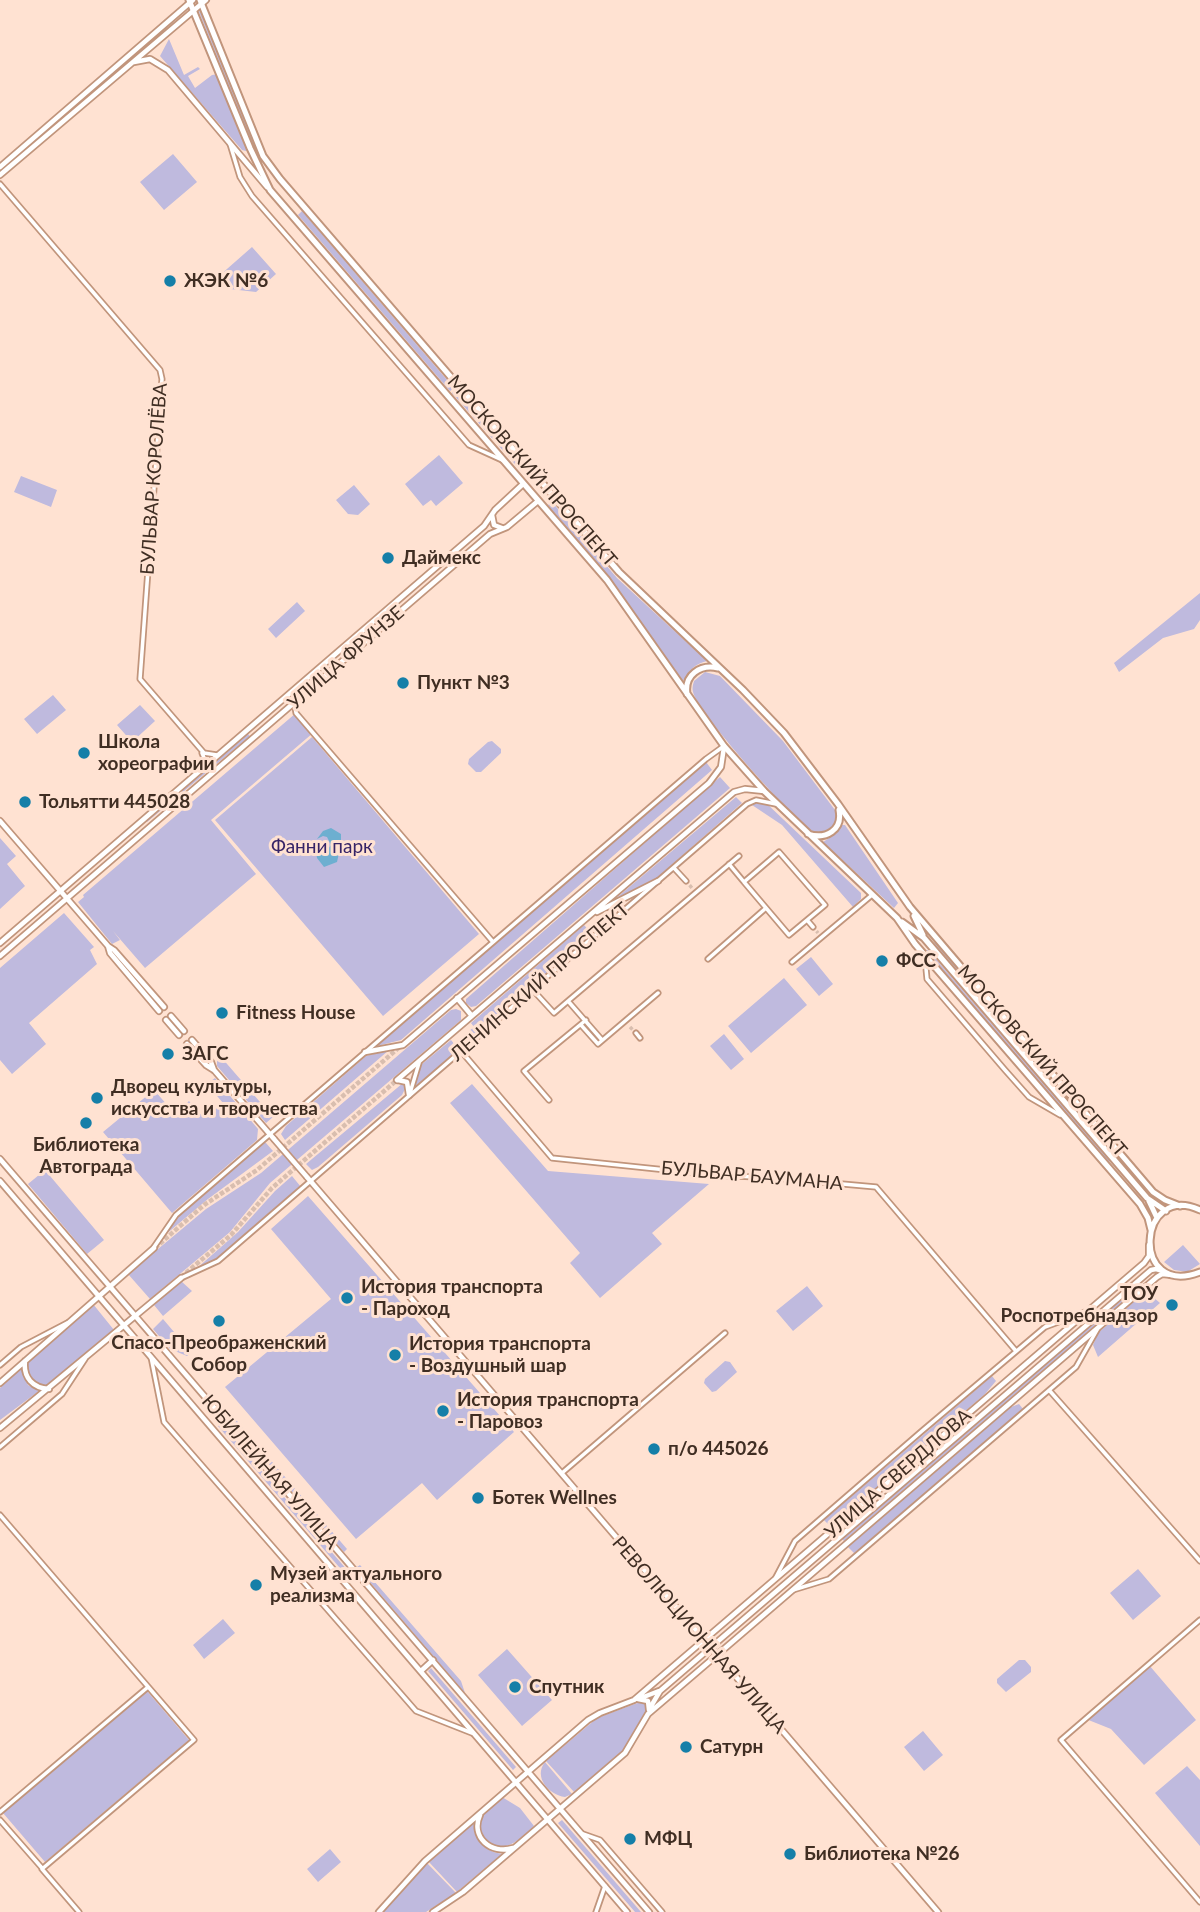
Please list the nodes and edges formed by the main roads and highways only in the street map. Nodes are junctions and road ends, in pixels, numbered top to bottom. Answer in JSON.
{"nodes":[{"id":1,"x":191,"y":1,"type":"edge"},
{"id":2,"x":203,"y":1,"type":"edge"},
{"id":3,"x":195,"y":9,"type":"junction"},
{"id":4,"x":127,"y":66,"type":"junction"},
{"id":5,"x":263,"y":156,"type":"junction"},
{"id":6,"x":257,"y":163,"type":"junction"},
{"id":7,"x":0,"y":167,"type":"edge"},
{"id":8,"x":0,"y":175,"type":"edge"},
{"id":9,"x":270,"y":190,"type":"junction"},
{"id":10,"x":290,"y":192,"type":"junction"},
{"id":11,"x":279,"y":201,"type":"junction"},
{"id":12,"x":534,"y":475,"type":"junction"},
{"id":13,"x":523,"y":484,"type":"junction"},
{"id":14,"x":549,"y":492,"type":"junction"},
{"id":15,"x":538,"y":501,"type":"junction"},
{"id":16,"x":492,"y":514,"type":"junction"},
{"id":17,"x":484,"y":526,"type":"junction"},
{"id":18,"x":504,"y":528,"type":"junction"},
{"id":19,"x":490,"y":534,"type":"junction"},
{"id":20,"x":328,"y":660,"type":"junction"},
{"id":21,"x":335,"y":668,"type":"junction"},
{"id":22,"x":721,"y":669,"type":"junction"},
{"id":23,"x":312,"y":675,"type":"junction"},
{"id":24,"x":318,"y":682,"type":"junction"},
{"id":25,"x":688,"y":696,"type":"junction"},
{"id":26,"x":724,"y":746,"type":"junction"},
{"id":27,"x":764,"y":792,"type":"junction"},
{"id":28,"x":838,"y":804,"type":"junction"},
{"id":29,"x":0,"y":821,"type":"edge"},
{"id":30,"x":142,"y":822,"type":"junction"},
{"id":31,"x":148,"y":829,"type":"junction"},
{"id":32,"x":806,"y":833,"type":"junction"},
{"id":33,"x":658,"y":881,"type":"road end"},
{"id":34,"x":61,"y":891,"type":"junction"},
{"id":35,"x":67,"y":898,"type":"junction"},
{"id":36,"x":910,"y":909,"type":"junction"},
{"id":37,"x":590,"y":915,"type":"junction"},
{"id":38,"x":899,"y":920,"type":"junction"},
{"id":39,"x":924,"y":938,"type":"junction"},
{"id":40,"x":0,"y":943,"type":"edge"},
{"id":41,"x":0,"y":956,"type":"edge"},
{"id":42,"x":457,"y":998,"type":"junction"},
{"id":43,"x":161,"y":1009,"type":"dead end"},
{"id":44,"x":472,"y":1016,"type":"junction"},
{"id":45,"x":169,"y":1018,"type":"dead end"},
{"id":46,"x":181,"y":1033,"type":"dead end"},
{"id":47,"x":190,"y":1042,"type":"dead end"},
{"id":48,"x":365,"y":1052,"type":"road end"},
{"id":49,"x":409,"y":1095,"type":"road end"},
{"id":50,"x":0,"y":1159,"type":"edge"},
{"id":51,"x":0,"y":1181,"type":"edge"},
{"id":52,"x":1147,"y":1198,"type":"junction"},
{"id":53,"x":1180,"y":1206,"type":"junction"},
{"id":54,"x":1199,"y":1209,"type":"edge"},
{"id":55,"x":1166,"y":1211,"type":"junction"},
{"id":56,"x":1157,"y":1218,"type":"junction"},
{"id":57,"x":1151,"y":1230,"type":"junction"},
{"id":58,"x":1149,"y":1240,"type":"junction"},
{"id":59,"x":154,"y":1248,"type":"tunnel mouth"},
{"id":60,"x":1151,"y":1253,"type":"junction"},
{"id":61,"x":1151,"y":1270,"type":"junction"},
{"id":62,"x":1167,"y":1272,"type":"junction"},
{"id":63,"x":1200,"y":1272,"type":"edge"},
{"id":64,"x":1176,"y":1275,"type":"junction"},
{"id":65,"x":1192,"y":1275,"type":"junction"},
{"id":66,"x":181,"y":1278,"type":"tunnel mouth"},
{"id":67,"x":1200,"y":1278,"type":"edge"},
{"id":68,"x":110,"y":1286,"type":"junction"},
{"id":69,"x":99,"y":1296,"type":"junction"},
{"id":70,"x":136,"y":1317,"type":"junction"},
{"id":71,"x":125,"y":1326,"type":"junction"},
{"id":72,"x":25,"y":1360,"type":"junction"},
{"id":73,"x":0,"y":1383,"type":"edge"},
{"id":74,"x":49,"y":1388,"type":"junction"},
{"id":75,"x":0,"y":1428,"type":"edge"},
{"id":76,"x":704,"y":1640,"type":"junction"},
{"id":77,"x":710,"y":1648,"type":"junction"},
{"id":78,"x":716,"y":1655,"type":"junction"},
{"id":79,"x":433,"y":1660,"type":"junction"},
{"id":80,"x":421,"y":1671,"type":"junction"},
{"id":81,"x":660,"y":1691,"type":"junction"},
{"id":82,"x":641,"y":1698,"type":"junction"},
{"id":83,"x":634,"y":1700,"type":"junction"},
{"id":84,"x":649,"y":1711,"type":"junction"},
{"id":85,"x":529,"y":1772,"type":"junction"},
{"id":86,"x":518,"y":1783,"type":"junction"},
{"id":87,"x":561,"y":1809,"type":"junction"},
{"id":88,"x":483,"y":1812,"type":"junction"},
{"id":89,"x":548,"y":1820,"type":"junction"},
{"id":90,"x":517,"y":1846,"type":"junction"},
{"id":91,"x":379,"y":1912,"type":"edge"},
{"id":92,"x":433,"y":1912,"type":"edge"},
{"id":93,"x":627,"y":1912,"type":"edge"},
{"id":94,"x":649,"y":1912,"type":"edge"},
{"id":95,"x":938,"y":1912,"type":"edge"}],
"edges":[{"from":1,"to":3,"type":"main road","name":"МОСКОВСКИЙ ПРОСПЕКТ"},
{"from":1,"to":7,"type":"main road"},
{"from":2,"to":3,"type":"main road"},
{"from":2,"to":5,"type":"main road","name":"МОСКОВСКИЙ ПРОСПЕКТ"},
{"from":3,"to":4,"type":"main road"},
{"from":3,"to":6,"type":"main road","name":"МОСКОВСКИЙ ПРОСПЕКТ"},
{"from":4,"to":8,"type":"main road"},
{"from":4,"to":9,"type":"main road","name":"МОСКОВСКИЙ ПРОСПЕКТ"},
{"from":5,"to":6,"type":"main road"},
{"from":5,"to":10,"type":"main road","name":"МОСКОВСКИЙ ПРОСПЕКТ"},
{"from":6,"to":9,"type":"main road","name":"МОСКОВСКИЙ ПРОСПЕКТ"},
{"from":9,"to":11,"type":"main road","name":"МОСКОВСКИЙ ПРОСПЕКТ"},
{"from":10,"to":11,"type":"main road"},
{"from":10,"to":12,"type":"main road","name":"МОСКОВСКИЙ ПРОСПЕКТ"},
{"from":11,"to":13,"type":"main road","name":"МОСКОВСКИЙ ПРОСПЕКТ"},
{"from":12,"to":13,"type":"main road","name":"УЛИЦА ФРУНЗЕ"},
{"from":12,"to":14,"type":"main road","name":"МОСКОВСКИЙ ПРОСПЕКТ"},
{"from":13,"to":15,"type":"main road","name":"МОСКОВСКИЙ ПРОСПЕКТ"},
{"from":13,"to":16,"type":"main road","name":"УЛИЦА ФРУНЗЕ"},
{"from":14,"to":15,"type":"main road","name":"УЛИЦА ФРУНЗЕ"},
{"from":14,"to":22,"type":"main road","name":"МОСКОВСКИЙ ПРОСПЕКТ"},
{"from":15,"to":18,"type":"main road","name":"УЛИЦА ФРУНЗЕ"},
{"from":15,"to":25,"type":"main road","name":"МОСКОВСКИЙ ПРОСПЕКТ"},
{"from":16,"to":17,"type":"main road","name":"УЛИЦА ФРУНЗЕ"},
{"from":16,"to":18,"type":"main road"},
{"from":17,"to":19,"type":"main road"},
{"from":17,"to":20,"type":"main road","name":"УЛИЦА ФРУНЗЕ"},
{"from":18,"to":19,"type":"main road","name":"УЛИЦА ФРУНЗЕ"},
{"from":19,"to":21,"type":"main road","name":"УЛИЦА ФРУНЗЕ"},
{"from":20,"to":21,"type":"main road"},
{"from":20,"to":23,"type":"main road","name":"УЛИЦА ФРУНЗЕ"},
{"from":21,"to":24,"type":"main road","name":"УЛИЦА ФРУНЗЕ"},
{"from":22,"to":25,"type":"main road"},
{"from":22,"to":28,"type":"main road","name":"МОСКОВСКИЙ ПРОСПЕКТ"},
{"from":23,"to":24,"type":"main road"},
{"from":23,"to":30,"type":"main road","name":"УЛИЦА ФРУНЗЕ"},
{"from":24,"to":31,"type":"main road","name":"УЛИЦА ФРУНЗЕ"},
{"from":25,"to":26,"type":"main road","name":"МОСКОВСКИЙ ПРОСПЕКТ"},
{"from":26,"to":27,"type":"main road","name":"МОСКОВСКИЙ ПРОСПЕКТ"},
{"from":26,"to":42,"type":"main road"},
{"from":27,"to":32,"type":"main road","name":"МОСКОВСКИЙ ПРОСПЕКТ"},
{"from":27,"to":37,"type":"main road","name":"ЛЕНИНСКИЙ ПРОСПЕКТ"},
{"from":28,"to":32,"type":"main road"},
{"from":28,"to":36,"type":"main road","name":"МОСКОВСКИЙ ПРОСПЕКТ"},
{"from":29,"to":34,"type":"main road"},
{"from":30,"to":31,"type":"main road"},
{"from":30,"to":34,"type":"main road","name":"УЛИЦА ФРУНЗЕ"},
{"from":31,"to":35,"type":"main road","name":"УЛИЦА ФРУНЗЕ"},
{"from":32,"to":38,"type":"main road","name":"МОСКОВСКИЙ ПРОСПЕКТ"},
{"from":33,"to":37,"type":"main road"},
{"from":34,"to":35,"type":"main road"},
{"from":34,"to":40,"type":"main road","name":"УЛИЦА ФРУНЗЕ"},
{"from":35,"to":41,"type":"main road","name":"УЛИЦА ФРУНЗЕ"},
{"from":35,"to":43,"type":"main road"},
{"from":36,"to":38,"type":"main road"},
{"from":36,"to":39,"type":"main road","name":"МОСКОВСКИЙ ПРОСПЕКТ"},
{"from":36,"to":53,"type":"main road","name":"МОСКОВСКИЙ ПРОСПЕКТ"},
{"from":37,"to":44,"type":"main road","name":"ЛЕНИНСКИЙ ПРОСПЕКТ"},
{"from":38,"to":39,"type":"main road","name":"МОСКОВСКИЙ ПРОСПЕКТ"},
{"from":38,"to":57,"type":"main road","name":"МОСКОВСКИЙ ПРОСПЕКТ"},
{"from":39,"to":52,"type":"main road","name":"МОСКОВСКИЙ ПРОСПЕКТ"},
{"from":42,"to":44,"type":"main road"},
{"from":42,"to":48,"type":"main road"},
{"from":44,"to":49,"type":"main road","name":"ЛЕНИНСКИЙ ПРОСПЕКТ"},
{"from":45,"to":46,"type":"main road"},
{"from":47,"to":76,"type":"main road","name":"РЕВОЛЮЦИОННАЯ УЛИЦА","bridge":true},
{"from":50,"to":68,"type":"main road","name":"ЮБИЛЕЙНАЯ УЛИЦА"},
{"from":51,"to":69,"type":"main road","name":"ЮБИЛЕЙНАЯ УЛИЦА"},
{"from":52,"to":55,"type":"main road","name":"МОСКОВСКИЙ ПРОСПЕКТ"},
{"from":52,"to":56,"type":"main road","name":"МОСКОВСКИЙ ПРОСПЕКТ"},
{"from":53,"to":54,"type":"main road"},
{"from":53,"to":55,"type":"main road"},
{"from":55,"to":56,"type":"main road"},
{"from":56,"to":57,"type":"main road"},
{"from":57,"to":58,"type":"main road"},
{"from":58,"to":60,"type":"main road"},
{"from":58,"to":76,"type":"main road","name":"УЛИЦА СВЕРДЛОВА"},
{"from":59,"to":68,"type":"main road"},
{"from":60,"to":61,"type":"main road"},
{"from":60,"to":62,"type":"main road"},
{"from":61,"to":62,"type":"main road"},
{"from":61,"to":77,"type":"main road","name":"УЛИЦА СВЕРДЛОВА"},
{"from":62,"to":64,"type":"main road"},
{"from":63,"to":65,"type":"main road"},
{"from":64,"to":65,"type":"main road"},
{"from":64,"to":78,"type":"main road","name":"УЛИЦА СВЕРДЛОВА"},
{"from":65,"to":67,"type":"main road"},
{"from":66,"to":70,"type":"main road"},
{"from":68,"to":69,"type":"main road"},
{"from":68,"to":70,"type":"main road","name":"ЮБИЛЕЙНАЯ УЛИЦА"},
{"from":69,"to":71,"type":"main road","name":"ЮБИЛЕЙНАЯ УЛИЦА"},
{"from":69,"to":72,"type":"main road"},
{"from":70,"to":71,"type":"main road"},
{"from":70,"to":79,"type":"main road","name":"ЮБИЛЕЙНАЯ УЛИЦА"},
{"from":71,"to":74,"type":"main road"},
{"from":71,"to":80,"type":"main road","name":"ЮБИЛЕЙНАЯ УЛИЦА"},
{"from":72,"to":73,"type":"main road"},
{"from":72,"to":74,"type":"main road"},
{"from":74,"to":75,"type":"main road"},
{"from":76,"to":77,"type":"main road","name":"РЕВОЛЮЦИОННАЯ УЛИЦА"},
{"from":76,"to":83,"type":"main road","name":"УЛИЦА СВЕРДЛОВА"},
{"from":77,"to":78,"type":"main road","name":"РЕВОЛЮЦИОННАЯ УЛИЦА"},
{"from":77,"to":81,"type":"main road","name":"УЛИЦА СВЕРДЛОВА"},
{"from":78,"to":84,"type":"main road","name":"УЛИЦА СВЕРДЛОВА"},
{"from":78,"to":95,"type":"main road","name":"РЕВОЛЮЦИОННАЯ УЛИЦА"},
{"from":79,"to":80,"type":"main road"},
{"from":79,"to":85,"type":"main road","name":"ЮБИЛЕЙНАЯ УЛИЦА"},
{"from":80,"to":86,"type":"main road","name":"ЮБИЛЕЙНАЯ УЛИЦА"},
{"from":81,"to":82,"type":"main road","name":"УЛИЦА СВЕРДЛОВА"},
{"from":81,"to":84,"type":"main road","name":"УЛИЦА СВЕРДЛОВА"},
{"from":82,"to":83,"type":"main road","name":"УЛИЦА СВЕРДЛОВА"},
{"from":82,"to":84,"type":"main road"},
{"from":83,"to":85,"type":"main road","name":"УЛИЦА СВЕРДЛОВА"},
{"from":84,"to":87,"type":"main road","name":"УЛИЦА СВЕРДЛОВА"},
{"from":85,"to":86,"type":"main road","name":"УЛИЦА СВЕРДЛОВА"},
{"from":85,"to":87,"type":"main road","name":"ЮБИЛЕЙНАЯ УЛИЦА"},
{"from":86,"to":88,"type":"main road","name":"УЛИЦА СВЕРДЛОВА"},
{"from":86,"to":89,"type":"main road","name":"ЮБИЛЕЙНАЯ УЛИЦА"},
{"from":87,"to":89,"type":"main road","name":"УЛИЦА СВЕРДЛОВА"},
{"from":87,"to":94,"type":"main road","name":"ЮБИЛЕЙНАЯ УЛИЦА"},
{"from":88,"to":90,"type":"main road"},
{"from":88,"to":91,"type":"main road","name":"УЛИЦА СВЕРДЛОВА"},
{"from":89,"to":90,"type":"main road","name":"УЛИЦА СВЕРДЛОВА"},
{"from":89,"to":93,"type":"main road","name":"ЮБИЛЕЙНАЯ УЛИЦА"},
{"from":90,"to":92,"type":"main road","name":"УЛИЦА СВЕРДЛОВА"}]}
